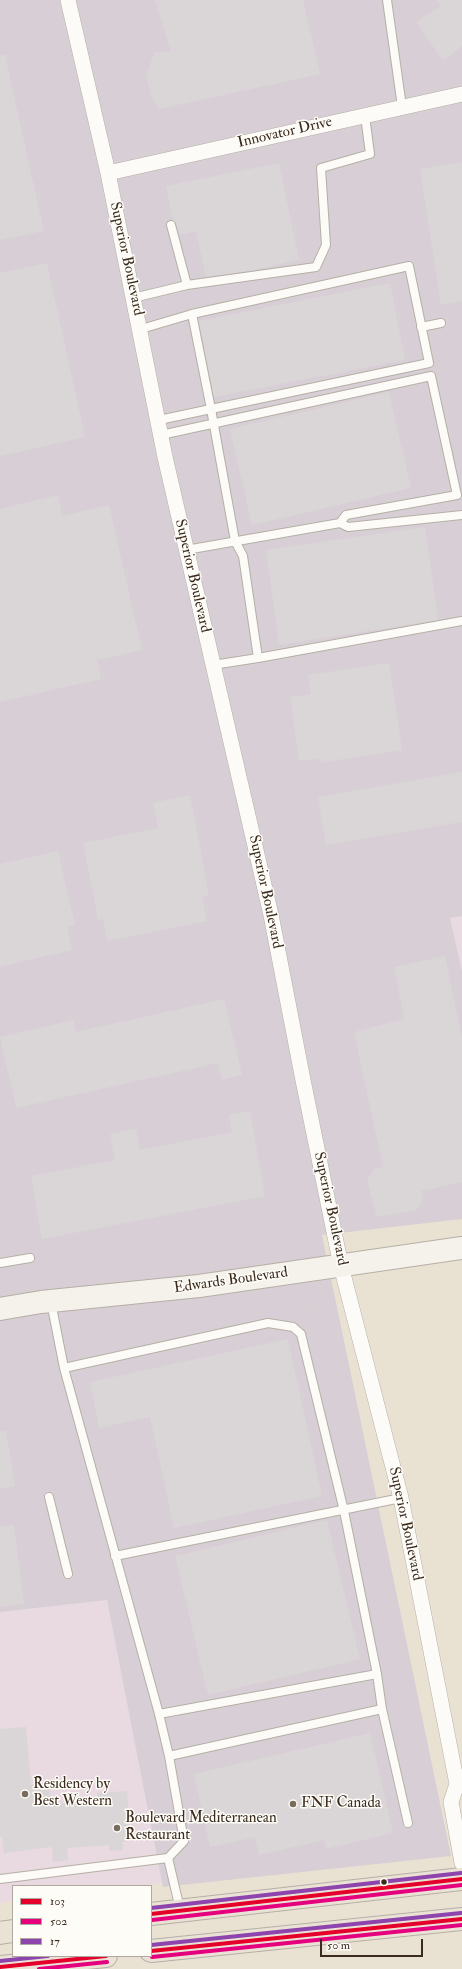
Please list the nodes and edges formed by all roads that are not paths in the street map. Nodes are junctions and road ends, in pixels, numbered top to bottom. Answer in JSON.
{"nodes":[{"id":1,"x":68,"y":0,"type":"edge"},
{"id":2,"x":387,"y":0,"type":"edge"},
{"id":3,"x":462,"y":94,"type":"edge"},
{"id":4,"x":402,"y":107,"type":"junction"},
{"id":5,"x":365,"y":116,"type":"junction"},
{"id":6,"x":108,"y":173,"type":"junction"},
{"id":7,"x":171,"y":225,"type":"dead end"},
{"id":8,"x":188,"y":285,"type":"junction"},
{"id":9,"x":133,"y":298,"type":"junction"},
{"id":10,"x":192,"y":314,"type":"junction"},
{"id":11,"x":441,"y":323,"type":"dead end"},
{"id":12,"x":421,"y":327,"type":"junction"},
{"id":13,"x":141,"y":329,"type":"junction"},
{"id":14,"x":210,"y":409,"type":"junction"},
{"id":15,"x":159,"y":420,"type":"junction"},
{"id":16,"x":213,"y":423,"type":"junction"},
{"id":17,"x":161,"y":435,"type":"junction"},
{"id":18,"x":462,"y":515,"type":"edge"},
{"id":19,"x":340,"y":523,"type":"junction"},
{"id":20,"x":235,"y":541,"type":"junction"},
{"id":21,"x":186,"y":550,"type":"junction"},
{"id":22,"x":462,"y":621,"type":"edge"},
{"id":23,"x":258,"y":658,"type":"junction"},
{"id":24,"x":213,"y":665,"type":"junction"},
{"id":25,"x":462,"y":1248,"type":"edge"},
{"id":26,"x":30,"y":1258,"type":"dead end"},
{"id":27,"x":0,"y":1263,"type":"edge"},
{"id":28,"x":341,"y":1266,"type":"junction"},
{"id":29,"x":51,"y":1302,"type":"junction"},
{"id":30,"x":0,"y":1309,"type":"edge"},
{"id":31,"x":64,"y":1368,"type":"junction"},
{"id":32,"x":49,"y":1497,"type":"dead end"},
{"id":33,"x":401,"y":1498,"type":"junction"},
{"id":34,"x":344,"y":1510,"type":"junction"},
{"id":35,"x":115,"y":1556,"type":"junction"},
{"id":36,"x":68,"y":1574,"type":"dead end"},
{"id":37,"x":377,"y":1674,"type":"junction"},
{"id":38,"x":382,"y":1709,"type":"junction"},
{"id":39,"x":159,"y":1714,"type":"junction"},
{"id":40,"x":169,"y":1756,"type":"junction"},
{"id":41,"x":460,"y":1787,"type":"edge"},
{"id":42,"x":408,"y":1823,"type":"dead end"},
{"id":43,"x":168,"y":1858,"type":"junction"},
{"id":44,"x":462,"y":1863,"type":"edge"},
{"id":45,"x":0,"y":1879,"type":"edge"},
{"id":46,"x":462,"y":1879,"type":"edge"},
{"id":47,"x":181,"y":1911,"type":"junction"},
{"id":48,"x":152,"y":1914,"type":"edge"},
{"id":49,"x":462,"y":1919,"type":"edge"},
{"id":50,"x":12,"y":1931,"type":"edge"},
{"id":51,"x":0,"y":1932,"type":"edge"},
{"id":52,"x":152,"y":1951,"type":"edge"},
{"id":53,"x":96,"y":1957,"type":"edge"},
{"id":54,"x":0,"y":1967,"type":"edge"}],
"edges":[{"from":1,"to":6,"type":"street","name":"Superior Boulevard"},
{"from":2,"to":4,"type":"lane"},
{"from":3,"to":4,"type":"street","name":"Innovator Drive"},
{"from":4,"to":5,"type":"street","name":"Innovator Drive"},
{"from":5,"to":6,"type":"street","name":"Innovator Drive"},
{"from":5,"to":8,"type":"lane"},
{"from":6,"to":9,"type":"street","name":"Superior Boulevard"},
{"from":7,"to":8,"type":"lane"},
{"from":8,"to":9,"type":"lane"},
{"from":9,"to":13,"type":"street","name":"Superior Boulevard"},
{"from":10,"to":12,"type":"lane"},
{"from":10,"to":13,"type":"lane"},
{"from":10,"to":14,"type":"lane"},
{"from":11,"to":12,"type":"lane"},
{"from":12,"to":14,"type":"lane"},
{"from":13,"to":15,"type":"street","name":"Superior Boulevard"},
{"from":14,"to":15,"type":"lane"},
{"from":14,"to":16,"type":"lane"},
{"from":15,"to":17,"type":"street","name":"Superior Boulevard"},
{"from":16,"to":17,"type":"lane"},
{"from":16,"to":19,"type":"lane"},
{"from":16,"to":20,"type":"lane"},
{"from":17,"to":21,"type":"street","name":"Superior Boulevard"},
{"from":18,"to":19,"type":"lane"},
{"from":19,"to":20,"type":"lane"},
{"from":20,"to":21,"type":"lane"},
{"from":20,"to":23,"type":"lane"},
{"from":21,"to":24,"type":"street","name":"Superior Boulevard"},
{"from":22,"to":23,"type":"lane"},
{"from":23,"to":24,"type":"lane"},
{"from":24,"to":28,"type":"street","name":"Superior Boulevard"},
{"from":25,"to":28,"type":"street","name":"Edwards Boulevard"},
{"from":26,"to":27,"type":"lane"},
{"from":28,"to":29,"type":"street","name":"Edwards Boulevard"},
{"from":28,"to":33,"type":"street","name":"Superior Boulevard"},
{"from":29,"to":30,"type":"street","name":"Edwards Boulevard"},
{"from":29,"to":31,"type":"lane"},
{"from":31,"to":34,"type":"lane"},
{"from":31,"to":35,"type":"lane"},
{"from":32,"to":36,"type":"lane"},
{"from":33,"to":34,"type":"lane"},
{"from":33,"to":41,"type":"street","name":"Superior Boulevard"},
{"from":34,"to":35,"type":"lane"},
{"from":34,"to":37,"type":"lane"},
{"from":35,"to":39,"type":"lane"},
{"from":37,"to":38,"type":"lane"},
{"from":37,"to":39,"type":"lane"},
{"from":38,"to":40,"type":"lane"},
{"from":38,"to":42,"type":"lane"},
{"from":39,"to":40,"type":"lane"},
{"from":40,"to":43,"type":"lane"},
{"from":41,"to":44,"type":"street","name":"Superior Boulevard"},
{"from":43,"to":45,"type":"lane"},
{"from":43,"to":47,"type":"lane"},
{"from":46,"to":47,"type":"main road"},
{"from":47,"to":48,"type":"main road"},
{"from":49,"to":52,"type":"main road"},
{"from":50,"to":51,"type":"main road"},
{"from":53,"to":54,"type":"main road"}]}
